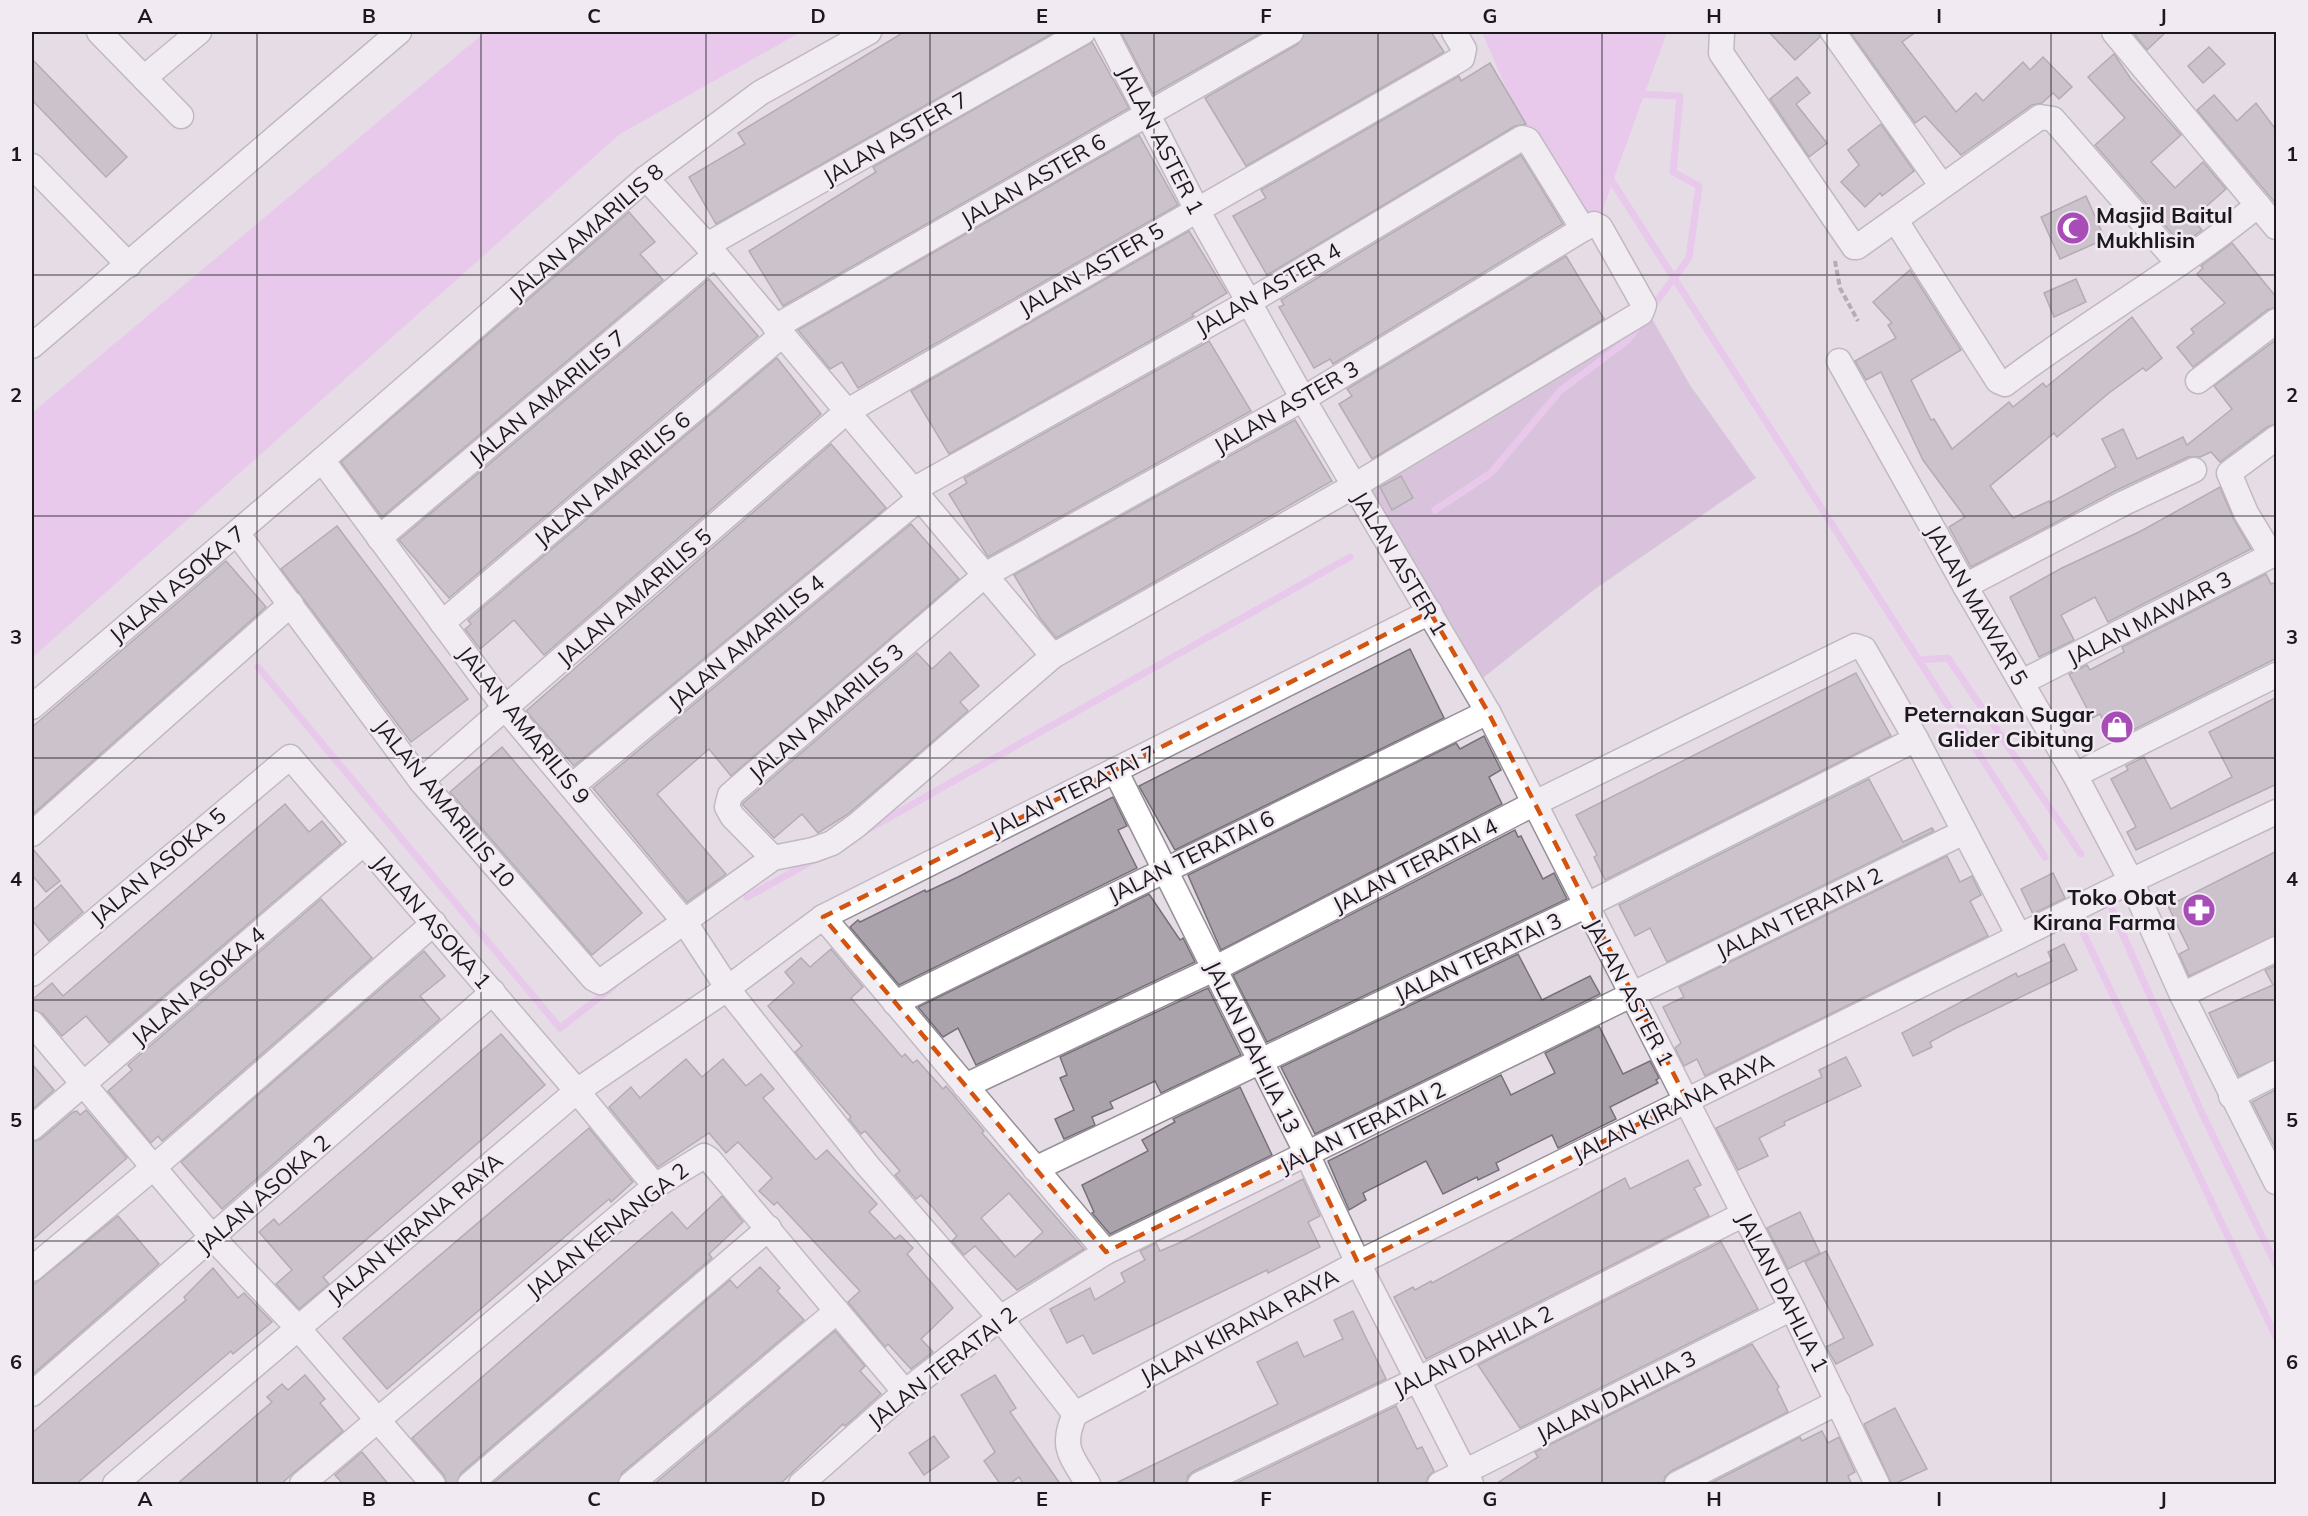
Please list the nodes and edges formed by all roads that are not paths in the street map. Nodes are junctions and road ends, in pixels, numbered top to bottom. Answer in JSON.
{"nodes":[{"id":1,"x":99,"y":32,"type":"edge"},
{"id":2,"x":199,"y":32,"type":"edge"},
{"id":3,"x":399,"y":32,"type":"edge"},
{"id":4,"x":869,"y":32,"type":"edge"},
{"id":5,"x":1083,"y":32,"type":"edge"},
{"id":6,"x":1105,"y":32,"type":"edge"},
{"id":7,"x":1291,"y":32,"type":"edge"},
{"id":8,"x":1454,"y":32,"type":"edge"},
{"id":9,"x":1722,"y":32,"type":"edge"},
{"id":10,"x":1833,"y":32,"type":"edge"},
{"id":11,"x":2114,"y":32,"type":"edge"},
{"id":12,"x":144,"y":78,"type":"junction"},
{"id":13,"x":1148,"y":115,"type":"junction"},
{"id":14,"x":182,"y":116,"type":"dead end"},
{"id":15,"x":32,"y":166,"type":"edge"},
{"id":16,"x":646,"y":178,"type":"junction"},
{"id":17,"x":1942,"y":186,"type":"junction"},
{"id":18,"x":2258,"y":206,"type":"junction"},
{"id":19,"x":1196,"y":208,"type":"junction"},
{"id":20,"x":1896,"y":221,"type":"junction"},
{"id":21,"x":2277,"y":227,"type":"edge"},
{"id":22,"x":1583,"y":230,"type":"junction"},
{"id":23,"x":711,"y":250,"type":"junction"},
{"id":24,"x":2180,"y":264,"type":"junction"},
{"id":25,"x":129,"y":265,"type":"junction"},
{"id":26,"x":1249,"y":302,"type":"junction"},
{"id":27,"x":2277,"y":321,"type":"edge"},
{"id":28,"x":779,"y":331,"type":"junction"},
{"id":29,"x":32,"y":346,"type":"edge"},
{"id":30,"x":1839,"y":361,"type":"dead end"},
{"id":31,"x":2198,"y":381,"type":"dead end"},
{"id":32,"x":1303,"y":399,"type":"junction"},
{"id":33,"x":846,"y":412,"type":"junction"},
{"id":34,"x":2277,"y":438,"type":"edge"},
{"id":35,"x":322,"y":460,"type":"junction"},
{"id":36,"x":2194,"y":470,"type":"dead end"},
{"id":37,"x":1354,"y":486,"type":"junction"},
{"id":38,"x":917,"y":494,"type":"junction"},
{"id":39,"x":237,"y":533,"type":"junction"},
{"id":40,"x":379,"y":538,"type":"junction"},
{"id":41,"x":2274,"y":554,"type":"edge"},
{"id":42,"x":985,"y":575,"type":"junction"},
{"id":43,"x":1965,"y":586,"type":"junction"},
{"id":44,"x":291,"y":604,"type":"junction"},
{"id":45,"x":1430,"y":612,"type":"junction"},
{"id":46,"x":442,"y":623,"type":"junction"},
{"id":47,"x":1053,"y":656,"type":"junction"},
{"id":48,"x":2277,"y":675,"type":"edge"},
{"id":49,"x":2022,"y":682,"type":"junction"},
{"id":50,"x":32,"y":707,"type":"edge"},
{"id":51,"x":506,"y":709,"type":"junction"},
{"id":52,"x":1488,"y":712,"type":"junction"},
{"id":53,"x":1917,"y":738,"type":"junction"},
{"id":54,"x":285,"y":759,"type":"joint"},
{"id":55,"x":1115,"y":770,"type":"junction"},
{"id":56,"x":2075,"y":775,"type":"junction"},
{"id":57,"x":421,"y":781,"type":"junction"},
{"id":58,"x":572,"y":786,"type":"junction"},
{"id":59,"x":1535,"y":803,"type":"junction"},
{"id":60,"x":2277,"y":812,"type":"edge"},
{"id":61,"x":1964,"y":832,"type":"junction"},
{"id":62,"x":32,"y":834,"type":"edge"},
{"id":63,"x":364,"y":843,"type":"junction"},
{"id":64,"x":774,"y":858,"type":"junction"},
{"id":65,"x":1165,"y":869,"type":"junction"},
{"id":66,"x":2131,"y":880,"type":"junction"},
{"id":67,"x":1585,"y":906,"type":"junction"},
{"id":68,"x":823,"y":917,"type":"junction"},
{"id":69,"x":684,"y":921,"type":"junction"},
{"id":70,"x":434,"y":923,"type":"junction"},
{"id":71,"x":2019,"y":936,"type":"junction"},
{"id":72,"x":2277,"y":949,"type":"edge"},
{"id":73,"x":1214,"y":969,"type":"junction"},
{"id":74,"x":32,"y":974,"type":"edge"},
{"id":75,"x":728,"y":988,"type":"junction"},
{"id":76,"x":493,"y":992,"type":"junction"},
{"id":77,"x":1632,"y":994,"type":"junction"},
{"id":78,"x":2182,"y":995,"type":"junction"},
{"id":79,"x":895,"y":1003,"type":"junction"},
{"id":80,"x":32,"y":1023,"type":"edge"},
{"id":81,"x":1260,"y":1060,"type":"junction"},
{"id":82,"x":2277,"y":1073,"type":"edge"},
{"id":83,"x":83,"y":1086,"type":"junction"},
{"id":84,"x":965,"y":1086,"type":"junction"},
{"id":85,"x":577,"y":1091,"type":"junction"},
{"id":86,"x":2231,"y":1096,"type":"junction"},
{"id":87,"x":1687,"y":1100,"type":"junction"},
{"id":88,"x":32,"y":1128,"type":"edge"},
{"id":89,"x":1307,"y":1154,"type":"junction"},
{"id":90,"x":153,"y":1168,"type":"junction"},
{"id":91,"x":1035,"y":1169,"type":"junction"},
{"id":92,"x":2277,"y":1182,"type":"edge"},
{"id":93,"x":655,"y":1186,"type":"junction"},
{"id":94,"x":1744,"y":1214,"type":"junction"},
{"id":95,"x":769,"y":1228,"type":"junction"},
{"id":96,"x":213,"y":1238,"type":"junction"},
{"id":97,"x":1106,"y":1252,"type":"junction"},
{"id":98,"x":1358,"y":1263,"type":"junction"},
{"id":99,"x":32,"y":1269,"type":"edge"},
{"id":100,"x":1792,"y":1308,"type":"junction"},
{"id":101,"x":837,"y":1311,"type":"junction"},
{"id":102,"x":1000,"y":1318,"type":"junction"},
{"id":103,"x":297,"y":1327,"type":"junction"},
{"id":104,"x":1419,"y":1379,"type":"junction"},
{"id":105,"x":905,"y":1392,"type":"junction"},
{"id":106,"x":32,"y":1394,"type":"edge"},
{"id":107,"x":1838,"y":1402,"type":"junction"},
{"id":108,"x":1075,"y":1414,"type":"junction"},
{"id":109,"x":378,"y":1419,"type":"junction"},
{"id":110,"x":1468,"y":1478,"type":"edge"},
{"id":111,"x":115,"y":1485,"type":"edge"},
{"id":112,"x":302,"y":1485,"type":"edge"},
{"id":113,"x":433,"y":1485,"type":"edge"},
{"id":114,"x":470,"y":1485,"type":"edge"},
{"id":115,"x":631,"y":1485,"type":"edge"},
{"id":116,"x":801,"y":1485,"type":"edge"},
{"id":117,"x":1088,"y":1485,"type":"edge"},
{"id":118,"x":1200,"y":1485,"type":"edge"},
{"id":119,"x":1440,"y":1485,"type":"edge"},
{"id":120,"x":1677,"y":1485,"type":"edge"},
{"id":121,"x":1877,"y":1485,"type":"edge"}],
"edges":[{"from":1,"to":12,"type":"street"},
{"from":2,"to":12,"type":"street"},
{"from":3,"to":25,"type":"street"},
{"from":4,"to":16,"type":"street","name":"JALAN AMARILIS 8"},
{"from":5,"to":23,"type":"street","name":"JALAN ASTER 7"},
{"from":6,"to":13,"type":"street","name":"JALAN ASTER 1"},
{"from":7,"to":13,"type":"street","name":"JALAN ASTER 6"},
{"from":8,"to":19,"type":"street","name":"JALAN ASTER 5"},
{"from":9,"to":20,"type":"street"},
{"from":10,"to":17,"type":"street"},
{"from":11,"to":18,"type":"street"},
{"from":12,"to":14,"type":"street"},
{"from":13,"to":19,"type":"street","name":"JALAN ASTER 1"},
{"from":13,"to":28,"type":"street","name":"JALAN ASTER 6"},
{"from":15,"to":25,"type":"street"},
{"from":16,"to":23,"type":"street"},
{"from":16,"to":35,"type":"street","name":"JALAN AMARILIS 8"},
{"from":17,"to":20,"type":"street"},
{"from":17,"to":24,"type":"street"},
{"from":18,"to":21,"type":"street"},
{"from":18,"to":24,"type":"street"},
{"from":19,"to":26,"type":"street","name":"JALAN ASTER 1"},
{"from":19,"to":33,"type":"street","name":"JALAN ASTER 5"},
{"from":20,"to":24,"type":"street"},
{"from":22,"to":26,"type":"street","name":"JALAN ASTER 4"},
{"from":22,"to":32,"type":"street","name":"JALAN ASTER 3"},
{"from":22,"to":37,"type":"street"},
{"from":23,"to":28,"type":"street"},
{"from":23,"to":40,"type":"street","name":"JALAN AMARILIS 7"},
{"from":25,"to":29,"type":"street"},
{"from":26,"to":32,"type":"street","name":"JALAN ASTER 1"},
{"from":26,"to":38,"type":"street","name":"JALAN ASTER 4"},
{"from":27,"to":31,"type":"street"},
{"from":28,"to":33,"type":"street"},
{"from":28,"to":46,"type":"street","name":"JALAN AMARILIS 6"},
{"from":30,"to":43,"type":"street","name":"JALAN MAWAR 5"},
{"from":32,"to":37,"type":"street","name":"JALAN ASTER 1"},
{"from":32,"to":42,"type":"street","name":"JALAN ASTER 3"},
{"from":33,"to":38,"type":"street"},
{"from":33,"to":51,"type":"street","name":"JALAN AMARILIS 5"},
{"from":34,"to":41,"type":"street"},
{"from":35,"to":39,"type":"street","name":"JALAN ASOKA 7"},
{"from":35,"to":40,"type":"street","name":"JALAN AMARILIS 9"},
{"from":36,"to":43,"type":"street"},
{"from":37,"to":45,"type":"street","name":"JALAN ASTER 1"},
{"from":37,"to":47,"type":"street"},
{"from":38,"to":42,"type":"street"},
{"from":38,"to":58,"type":"street","name":"JALAN AMARILIS 4"},
{"from":39,"to":44,"type":"street","name":"JALAN AMARILIS 10"},
{"from":39,"to":50,"type":"street","name":"JALAN ASOKA 7"},
{"from":40,"to":46,"type":"street","name":"JALAN AMARILIS 9"},
{"from":41,"to":49,"type":"street","name":"JALAN MAWAR 3"},
{"from":42,"to":47,"type":"street"},
{"from":42,"to":64,"type":"street","name":"JALAN AMARILIS 3"},
{"from":43,"to":49,"type":"street","name":"JALAN MAWAR 5"},
{"from":44,"to":57,"type":"street","name":"JALAN AMARILIS 10"},
{"from":44,"to":62,"type":"street"},
{"from":45,"to":52,"type":"street","name":"JALAN ASTER 1"},
{"from":45,"to":55,"type":"street","name":"JALAN TERATAI 7"},
{"from":46,"to":51,"type":"street","name":"JALAN AMARILIS 9"},
{"from":47,"to":64,"type":"street"},
{"from":48,"to":56,"type":"street"},
{"from":49,"to":56,"type":"street","name":"JALAN MAWAR 5"},
{"from":51,"to":57,"type":"street","name":"JALAN AMARILIS 5"},
{"from":51,"to":58,"type":"street","name":"JALAN AMARILIS 9"},
{"from":52,"to":59,"type":"street","name":"JALAN ASTER 1"},
{"from":52,"to":65,"type":"street","name":"JALAN TERATAI 6"},
{"from":53,"to":59,"type":"street","name":"JALAN TERATAI 4"},
{"from":53,"to":61,"type":"street"},
{"from":53,"to":67,"type":"street","name":"JALAN TERATAI 3"},
{"from":54,"to":63,"type":"street","name":"JALAN ASOKA 1"},
{"from":54,"to":74,"type":"street","name":"JALAN ASOKA 5"},
{"from":55,"to":65,"type":"street","name":"JALAN DAHLIA 13"},
{"from":55,"to":68,"type":"street","name":"JALAN TERATAI 7"},
{"from":56,"to":66,"type":"street","name":"JALAN MAWAR 5"},
{"from":57,"to":69,"type":"street","name":"JALAN AMARILIS 10"},
{"from":58,"to":69,"type":"street","name":"JALAN AMARILIS 9"},
{"from":59,"to":67,"type":"street","name":"JALAN ASTER 1"},
{"from":59,"to":73,"type":"street","name":"JALAN TERATAI 4"},
{"from":60,"to":66,"type":"street","name":"JALAN KIRANA RAYA"},
{"from":61,"to":71,"type":"street"},
{"from":61,"to":77,"type":"street","name":"JALAN TERATAI 2"},
{"from":63,"to":70,"type":"street","name":"JALAN ASOKA 1"},
{"from":63,"to":83,"type":"street","name":"JALAN ASOKA 4"},
{"from":64,"to":69,"type":"street"},
{"from":65,"to":73,"type":"street","name":"JALAN DAHLIA 13"},
{"from":65,"to":79,"type":"street","name":"JALAN TERATAI 6"},
{"from":66,"to":71,"type":"street","name":"JALAN KIRANA RAYA"},
{"from":66,"to":78,"type":"street","name":"JALAN MAWAR 5"},
{"from":67,"to":77,"type":"street","name":"JALAN ASTER 1"},
{"from":67,"to":81,"type":"street","name":"JALAN TERATAI 3"},
{"from":68,"to":75,"type":"street","name":"JALAN TERATAI 7"},
{"from":68,"to":79,"type":"street"},
{"from":69,"to":75,"type":"street","name":"JALAN AMARILIS 9"},
{"from":70,"to":76,"type":"street","name":"JALAN ASOKA 1"},
{"from":70,"to":90,"type":"street"},
{"from":71,"to":87,"type":"street","name":"JALAN KIRANA RAYA"},
{"from":72,"to":78,"type":"street"},
{"from":73,"to":81,"type":"street","name":"JALAN DAHLIA 13"},
{"from":73,"to":84,"type":"street","name":"JALAN TERATAI 4"},
{"from":75,"to":85,"type":"street","name":"JALAN KIRANA RAYA"},
{"from":75,"to":102,"type":"street","name":"JALAN AMARILIS 9"},
{"from":76,"to":85,"type":"street","name":"JALAN ASOKA 1"},
{"from":76,"to":96,"type":"street","name":"JALAN ASOKA 2"},
{"from":77,"to":87,"type":"street","name":"JALAN ASTER 1"},
{"from":77,"to":89,"type":"street","name":"JALAN TERATAI 2"},
{"from":78,"to":86,"type":"street","name":"JALAN MAWAR 5"},
{"from":79,"to":84,"type":"street"},
{"from":80,"to":83,"type":"street"},
{"from":81,"to":89,"type":"street","name":"JALAN DAHLIA 13"},
{"from":81,"to":91,"type":"street","name":"JALAN TERATAI 3"},
{"from":82,"to":86,"type":"street"},
{"from":83,"to":88,"type":"street","name":"JALAN ASOKA 4"},
{"from":83,"to":90,"type":"street"},
{"from":84,"to":91,"type":"street"},
{"from":85,"to":93,"type":"street","name":"JALAN ASOKA 1"},
{"from":85,"to":103,"type":"street","name":"JALAN KIRANA RAYA"},
{"from":86,"to":92,"type":"street","name":"JALAN MAWAR 5"},
{"from":87,"to":94,"type":"street","name":"JALAN DAHLIA 1"},
{"from":87,"to":98,"type":"street","name":"JALAN KIRANA RAYA"},
{"from":89,"to":97,"type":"street","name":"JALAN TERATAI 2"},
{"from":89,"to":98,"type":"street","name":"JALAN DAHLIA 13"},
{"from":90,"to":96,"type":"street"},
{"from":90,"to":99,"type":"street"},
{"from":91,"to":97,"type":"street"},
{"from":93,"to":95,"type":"street","name":"JALAN KENANGA 2"},
{"from":93,"to":109,"type":"street","name":"JALAN KENANGA 2"},
{"from":94,"to":100,"type":"street","name":"JALAN DAHLIA 1"},
{"from":94,"to":104,"type":"street","name":"JALAN DAHLIA 2"},
{"from":95,"to":101,"type":"street","name":"JALAN KENANGA 2"},
{"from":95,"to":114,"type":"street"},
{"from":96,"to":103,"type":"street"},
{"from":96,"to":106,"type":"street","name":"JALAN ASOKA 2"},
{"from":97,"to":102,"type":"street","name":"JALAN TERATAI 2"},
{"from":98,"to":104,"type":"street","name":"JALAN DAHLIA 13"},
{"from":98,"to":108,"type":"street","name":"JALAN KIRANA RAYA"},
{"from":100,"to":107,"type":"street","name":"JALAN DAHLIA 1"},
{"from":100,"to":110,"type":"street","name":"JALAN DAHLIA 3"},
{"from":101,"to":105,"type":"street","name":"JALAN KENANGA 2"},
{"from":101,"to":115,"type":"street"},
{"from":102,"to":105,"type":"street","name":"JALAN TERATAI 2"},
{"from":102,"to":108,"type":"street","name":"JALAN AMARILIS 9"},
{"from":103,"to":109,"type":"street"},
{"from":103,"to":111,"type":"street","name":"JALAN KIRANA RAYA"},
{"from":104,"to":110,"type":"street","name":"JALAN DAHLIA 13"},
{"from":104,"to":118,"type":"street","name":"JALAN DAHLIA 2"},
{"from":105,"to":116,"type":"street","name":"JALAN TERATAI 2"},
{"from":107,"to":120,"type":"street"},
{"from":107,"to":121,"type":"street","name":"JALAN DAHLIA 1"},
{"from":108,"to":117,"type":"street"},
{"from":109,"to":112,"type":"street","name":"JALAN KENANGA 2"},
{"from":109,"to":113,"type":"street"},
{"from":110,"to":119,"type":"street","name":"JALAN DAHLIA 3"}]}
